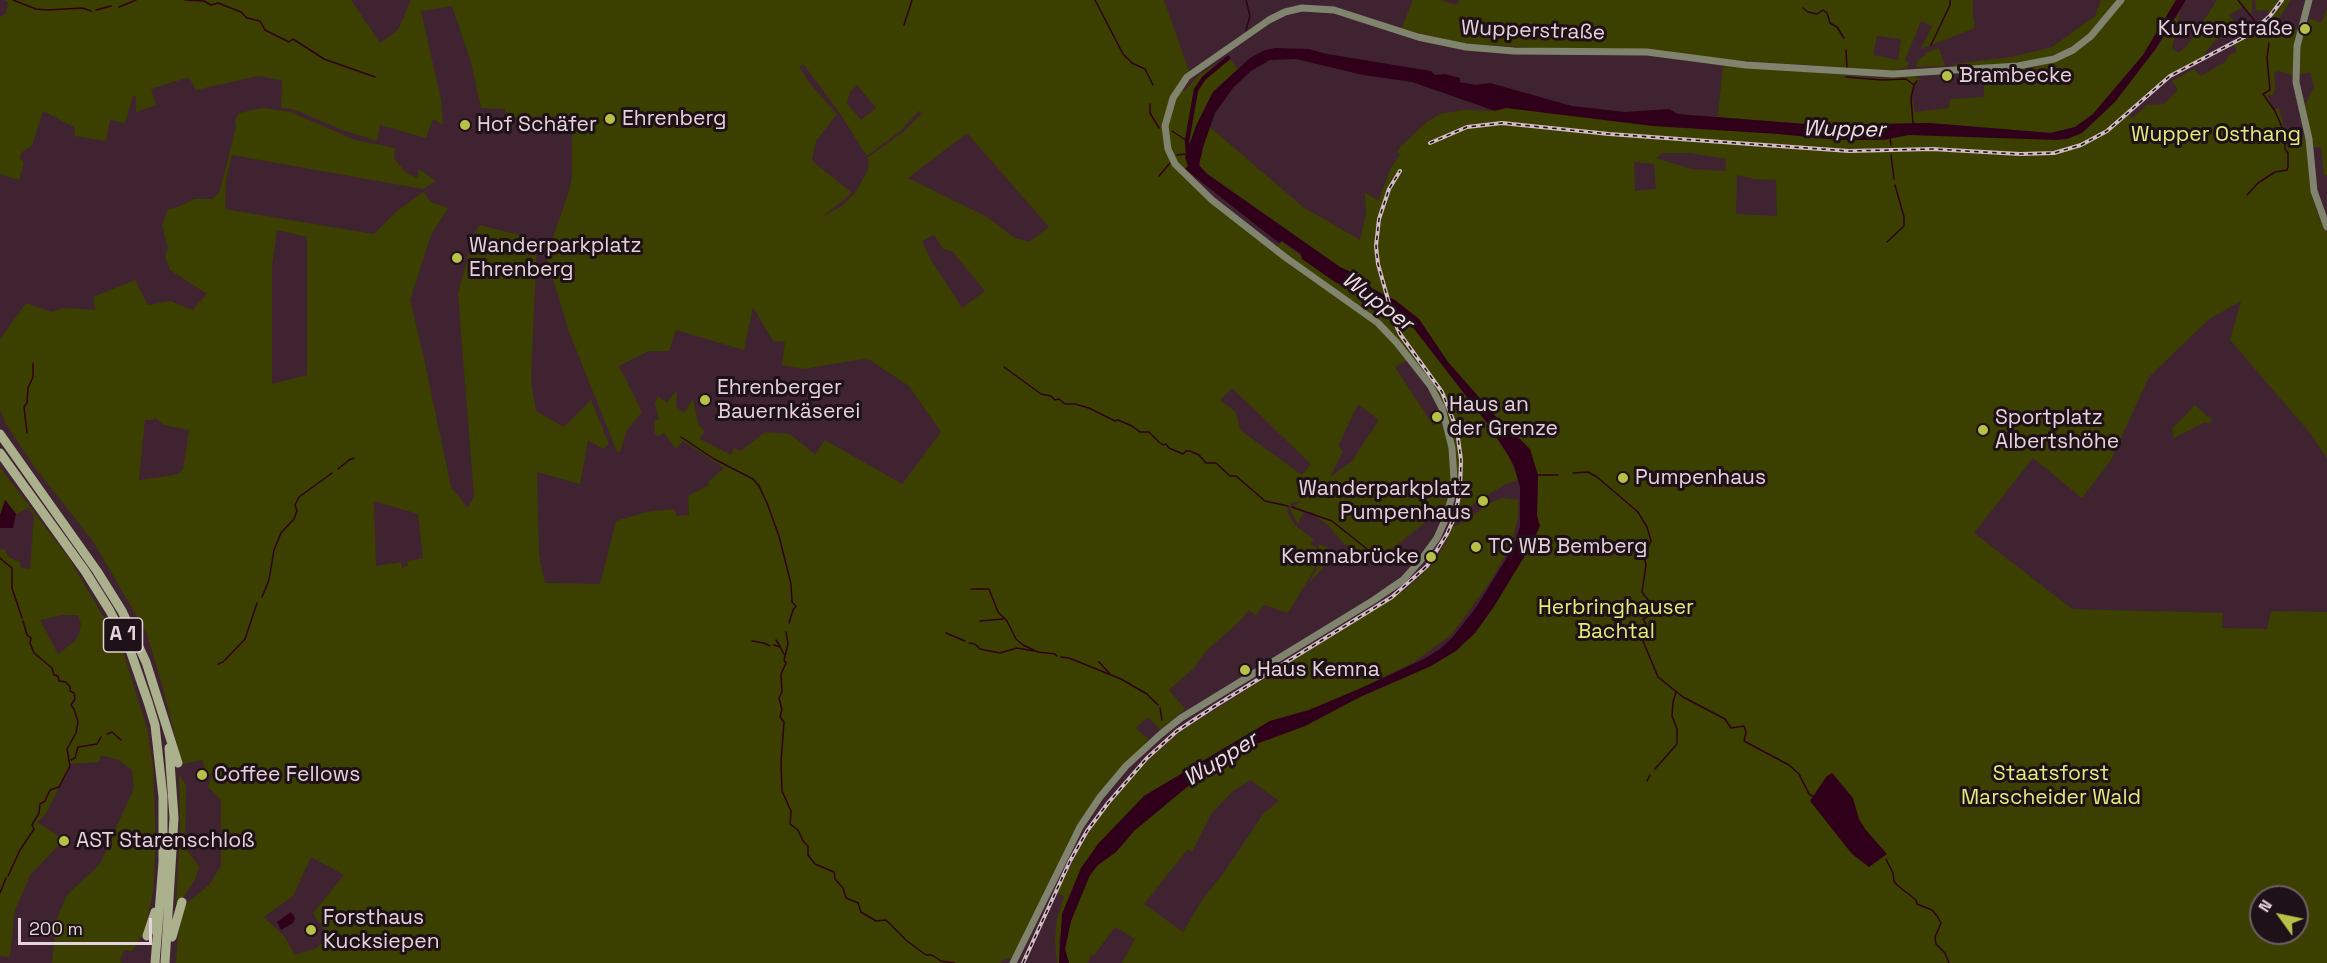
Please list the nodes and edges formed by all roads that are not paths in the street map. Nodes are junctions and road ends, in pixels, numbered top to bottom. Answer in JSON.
{"nodes":[{"id":1,"x":2121,"y":0,"type":"edge"},
{"id":2,"x":2309,"y":0,"type":"edge"},
{"id":3,"x":2327,"y":227,"type":"edge"},
{"id":4,"x":0,"y":434,"type":"edge"},
{"id":5,"x":0,"y":453,"type":"edge"},
{"id":6,"x":46,"y":509,"type":"junction"},
{"id":7,"x":166,"y":728,"type":"junction"},
{"id":8,"x":178,"y":763,"type":"dead end"},
{"id":9,"x":160,"y":898,"type":"junction"},
{"id":10,"x":182,"y":902,"type":"dead end"},
{"id":11,"x":147,"y":936,"type":"dead end"},
{"id":12,"x":166,"y":960,"type":"edge"},
{"id":13,"x":155,"y":963,"type":"edge"},
{"id":14,"x":1013,"y":963,"type":"edge"}],
"edges":[{"from":1,"to":14,"type":"main road","name":"Wupperstraße"},
{"from":2,"to":3,"type":"main road"},
{"from":4,"to":6,"type":"highway","number":"A 1"},
{"from":5,"to":6,"type":"highway","number":"A 1"},
{"from":6,"to":7,"type":"highway","number":"A 1"},
{"from":6,"to":9,"type":"highway","number":"A 1"},
{"from":7,"to":8,"type":"highway"},
{"from":7,"to":12,"type":"highway","number":"A 1"},
{"from":9,"to":11,"type":"highway"},
{"from":9,"to":13,"type":"highway","number":"A 1"},
{"from":10,"to":12,"type":"highway"}]}
